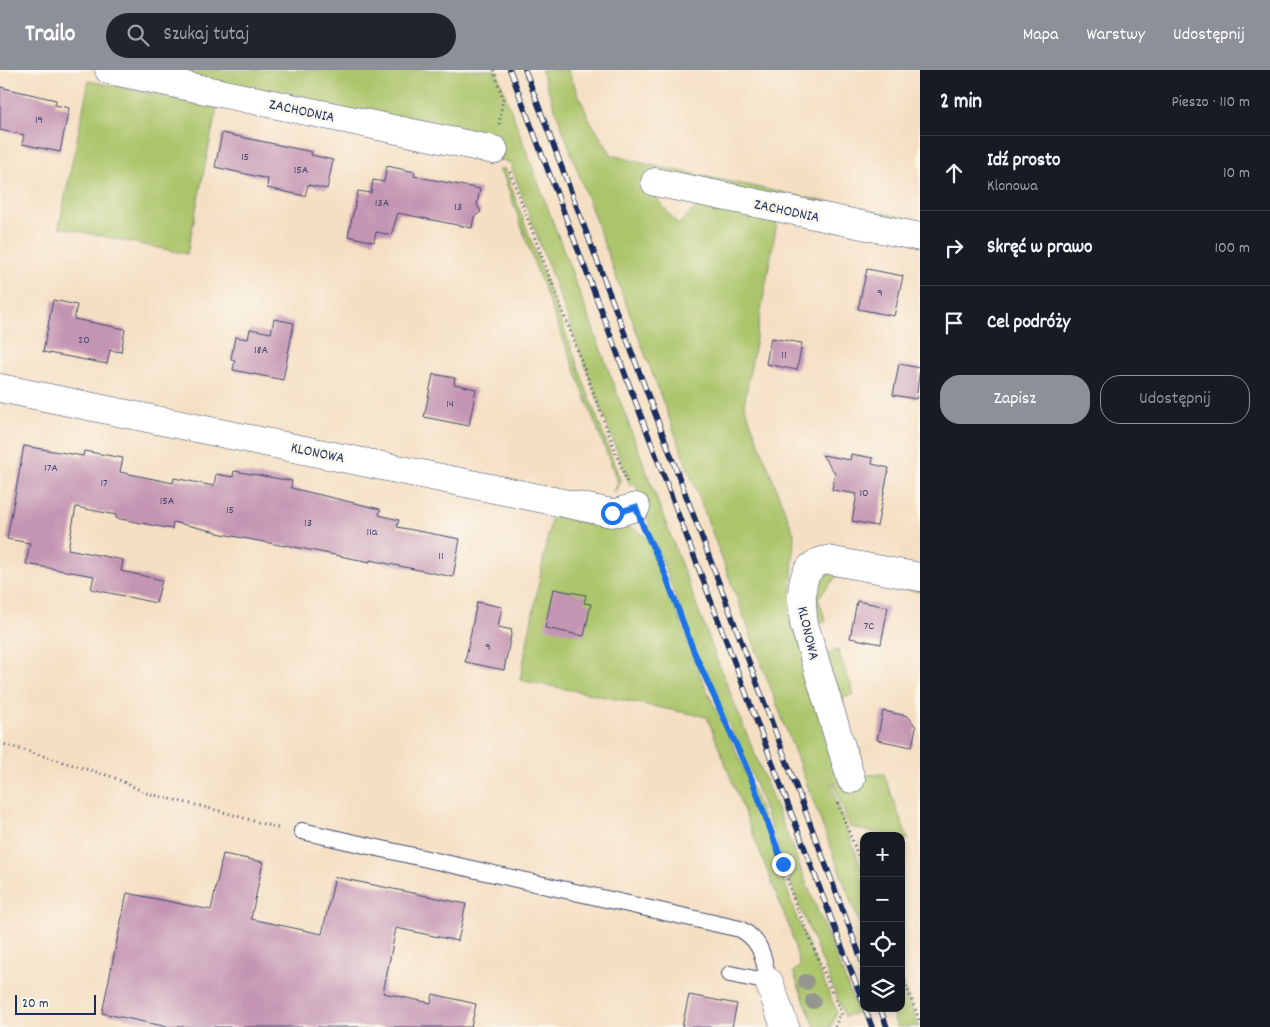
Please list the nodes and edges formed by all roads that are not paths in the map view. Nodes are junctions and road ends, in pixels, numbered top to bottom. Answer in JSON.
{"nodes":[{"id":1,"x":109,"y":70,"type":"edge"},
{"id":2,"x":494,"y":150,"type":"road end"},
{"id":3,"x":655,"y":182,"type":"dead end"},
{"id":4,"x":920,"y":237,"type":"edge"},
{"id":5,"x":0,"y":388,"type":"edge"},
{"id":6,"x":636,"y":507,"type":"road end"},
{"id":7,"x":920,"y":577,"type":"edge"},
{"id":8,"x":851,"y":779,"type":"road end"},
{"id":9,"x":302,"y":832,"type":"road end"},
{"id":10,"x":730,"y":974,"type":"dead end"},
{"id":11,"x":769,"y":982,"type":"junction"},
{"id":12,"x":786,"y":1027,"type":"edge"}],
"edges":[{"from":1,"to":2,"type":"street","name":"ZACHODNIA"},
{"from":3,"to":4,"type":"street","name":"ZACHODNIA"},
{"from":5,"to":6,"type":"street","name":"KLONOWA"},
{"from":7,"to":8,"type":"street","name":"KLONOWA"},
{"from":9,"to":11,"type":"lane"},
{"from":10,"to":11,"type":"lane"},
{"from":11,"to":12,"type":"street"}]}
